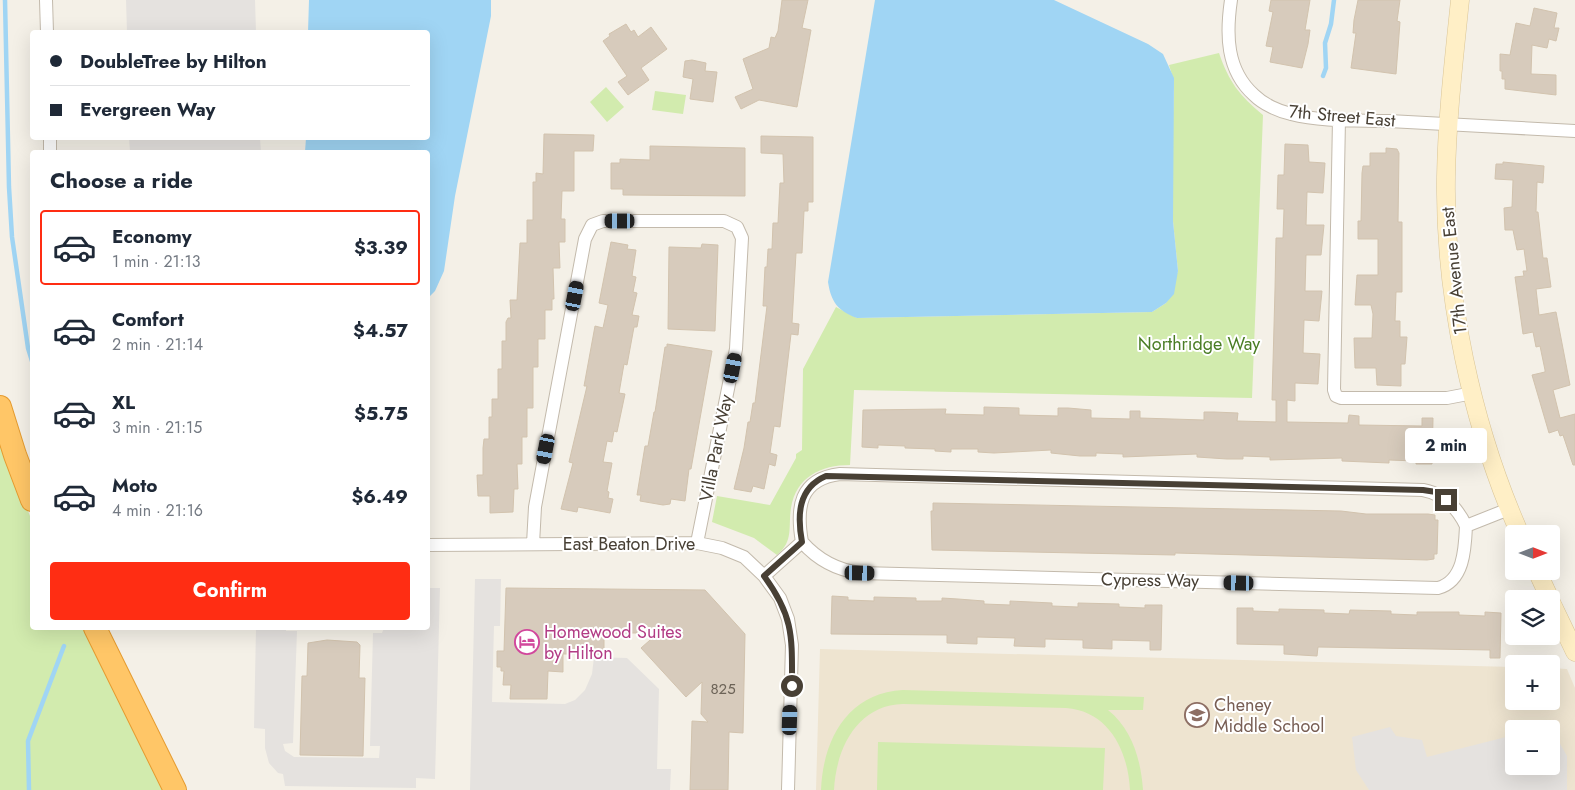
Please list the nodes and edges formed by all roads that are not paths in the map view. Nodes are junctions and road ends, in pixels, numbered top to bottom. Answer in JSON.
{"nodes":[{"id":1,"x":46,"y":0,"type":"edge"},
{"id":2,"x":1231,"y":0,"type":"edge"},
{"id":3,"x":1460,"y":0,"type":"edge"},
{"id":4,"x":47,"y":30,"type":"edge"},
{"id":5,"x":1339,"y":119,"type":"junction"},
{"id":6,"x":1448,"y":124,"type":"junction"},
{"id":7,"x":1575,"y":131,"type":"edge"},
{"id":8,"x":1473,"y":393,"type":"junction"},
{"id":9,"x":0,"y":407,"type":"edge"},
{"id":10,"x":30,"y":495,"type":"edge"},
{"id":11,"x":1509,"y":509,"type":"junction"},
{"id":12,"x":1516,"y":525,"type":"edge"},
{"id":13,"x":1466,"y":526,"type":"junction"},
{"id":14,"x":802,"y":542,"type":"junction"},
{"id":15,"x":697,"y":543,"type":"junction"},
{"id":16,"x":533,"y":544,"type":"junction"},
{"id":17,"x":430,"y":545,"type":"edge"},
{"id":18,"x":764,"y":576,"type":"junction"},
{"id":19,"x":1560,"y":621,"type":"edge"},
{"id":20,"x":96,"y":630,"type":"edge"},
{"id":21,"x":1575,"y":652,"type":"edge"},
{"id":22,"x":175,"y":790,"type":"edge"},
{"id":23,"x":788,"y":790,"type":"edge"}],
"edges":[{"from":1,"to":4,"type":"street"},
{"from":2,"to":5,"type":"street","name":"7th Street East"},
{"from":3,"to":6,"type":"street","name":"17th Avenue East"},
{"from":5,"to":6,"type":"street","name":"7th Street East"},
{"from":5,"to":8,"type":"street"},
{"from":6,"to":7,"type":"street","name":"7th Street East"},
{"from":6,"to":8,"type":"street","name":"17th Avenue East"},
{"from":8,"to":11,"type":"street","name":"17th Avenue East"},
{"from":9,"to":10,"type":"highway"},
{"from":11,"to":12,"type":"street","name":"17th Avenue East"},
{"from":11,"to":13,"type":"street"},
{"from":13,"to":14,"type":"street","name":"Cypress Way"},
{"from":13,"to":14,"type":"street"},
{"from":14,"to":18,"type":"street"},
{"from":15,"to":16,"type":"street","name":"East Beaton Drive"},
{"from":15,"to":16,"type":"street","name":"Villa Park Way"},
{"from":15,"to":18,"type":"street","name":"East Beaton Drive"},
{"from":16,"to":17,"type":"street","name":"East Beaton Drive"},
{"from":18,"to":23,"type":"street","name":"East Beaton Drive"},
{"from":19,"to":21,"type":"street"},
{"from":20,"to":22,"type":"highway"}]}
